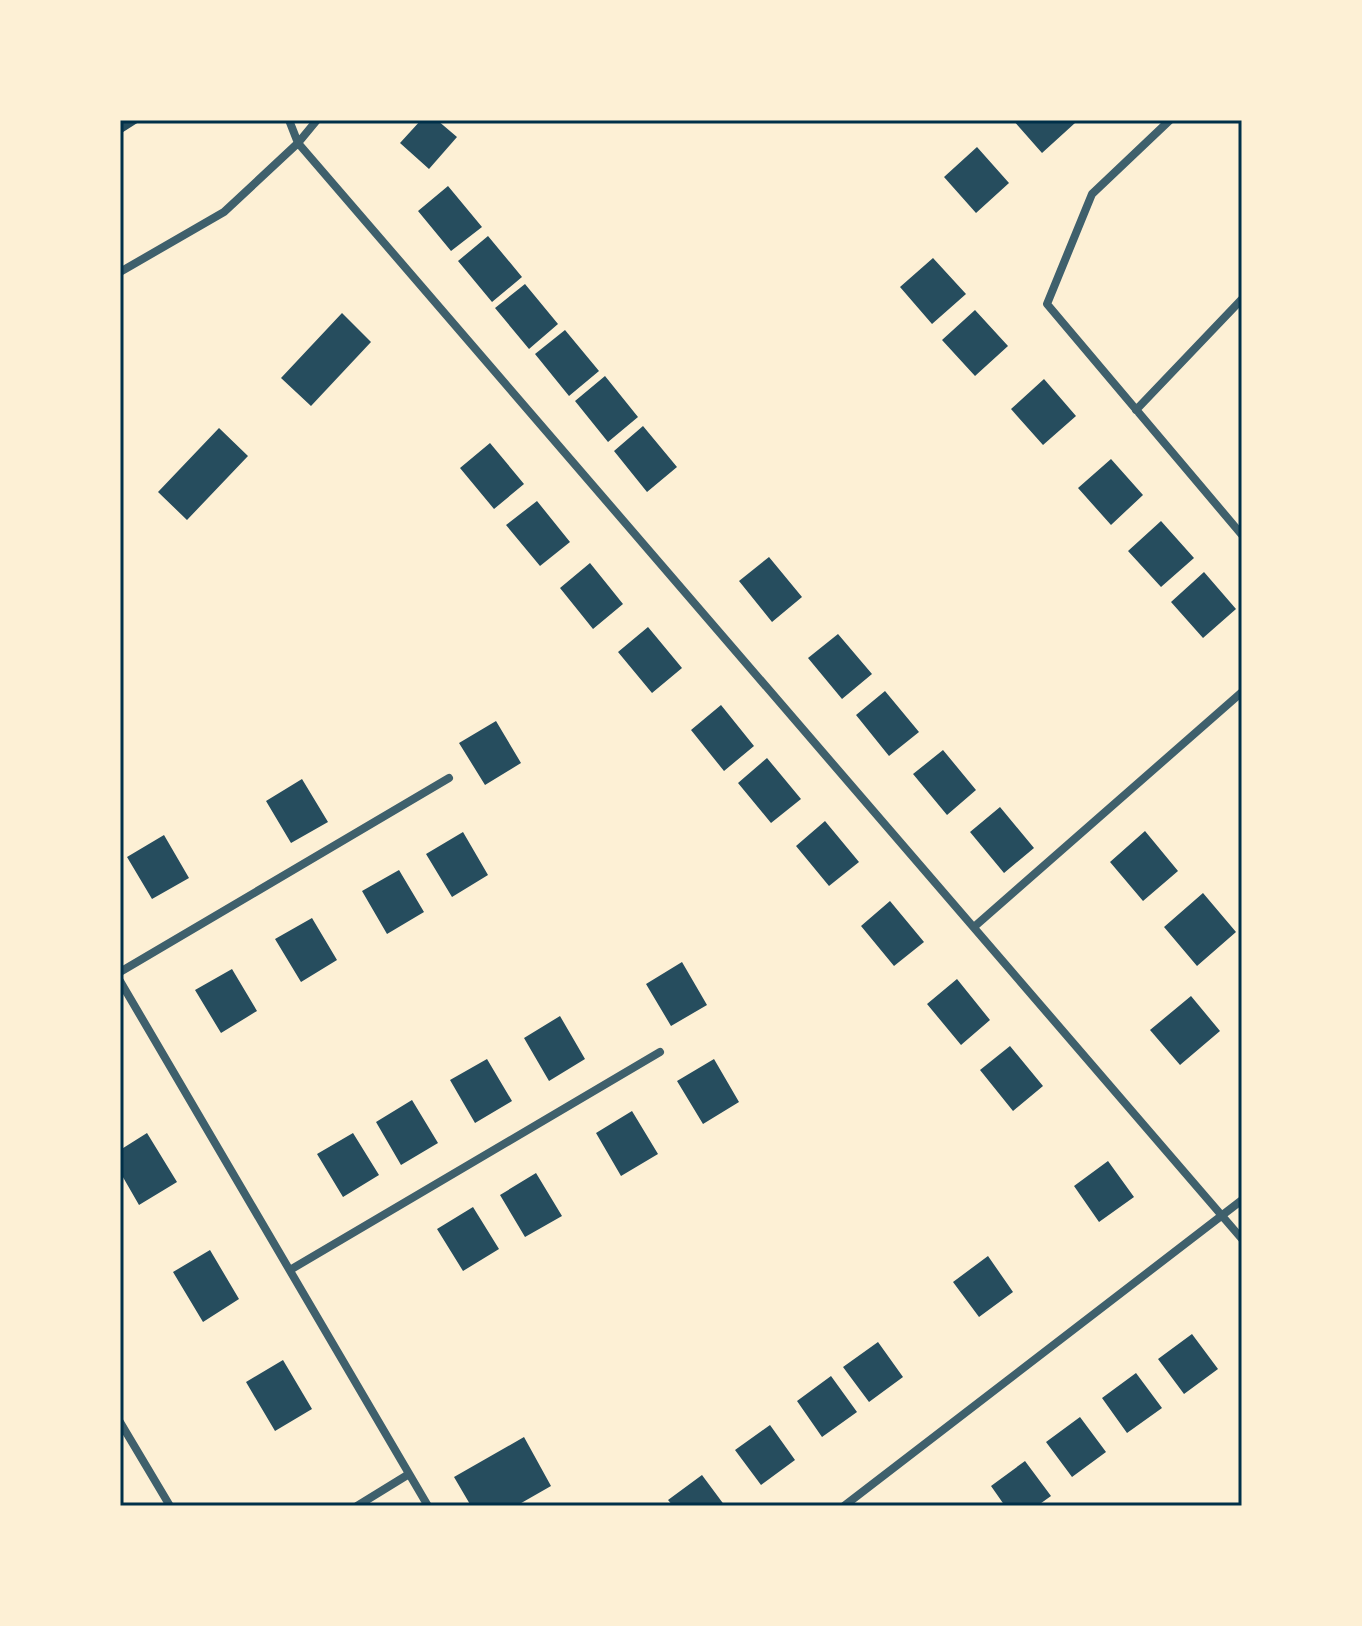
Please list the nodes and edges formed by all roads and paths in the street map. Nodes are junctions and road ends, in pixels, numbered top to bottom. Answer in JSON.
{"nodes":[{"id":1,"x":289,"y":120,"type":"edge"},
{"id":2,"x":317,"y":120,"type":"edge"},
{"id":3,"x":1170,"y":120,"type":"edge"},
{"id":4,"x":298,"y":143,"type":"junction"},
{"id":5,"x":120,"y":272,"type":"edge"},
{"id":6,"x":1242,"y":299,"type":"edge"},
{"id":7,"x":1136,"y":410,"type":"junction"},
{"id":8,"x":1242,"y":535,"type":"edge"},
{"id":9,"x":1242,"y":692,"type":"edge"},
{"id":10,"x":449,"y":778,"type":"dead end"},
{"id":11,"x":974,"y":927,"type":"junction"},
{"id":12,"x":120,"y":972,"type":"edge"},
{"id":13,"x":120,"y":981,"type":"edge"},
{"id":14,"x":660,"y":1052,"type":"dead end"},
{"id":15,"x":1242,"y":1200,"type":"edge"},
{"id":16,"x":1222,"y":1216,"type":"junction"},
{"id":17,"x":1242,"y":1239,"type":"edge"},
{"id":18,"x":290,"y":1270,"type":"junction"},
{"id":19,"x":120,"y":1422,"type":"edge"},
{"id":20,"x":409,"y":1474,"type":"junction"},
{"id":21,"x":170,"y":1506,"type":"edge"},
{"id":22,"x":357,"y":1506,"type":"edge"},
{"id":23,"x":428,"y":1506,"type":"edge"},
{"id":24,"x":844,"y":1506,"type":"edge"}],
"edges":[{"from":1,"to":4,"type":"street"},
{"from":2,"to":4,"type":"street"},
{"from":3,"to":7,"type":"street"},
{"from":4,"to":5,"type":"street"},
{"from":4,"to":11,"type":"street"},
{"from":6,"to":7,"type":"street"},
{"from":7,"to":8,"type":"street"},
{"from":9,"to":11,"type":"street"},
{"from":10,"to":12,"type":"street"},
{"from":11,"to":16,"type":"street"},
{"from":13,"to":18,"type":"street"},
{"from":14,"to":18,"type":"street"},
{"from":15,"to":16,"type":"street"},
{"from":16,"to":17,"type":"street"},
{"from":16,"to":24,"type":"street"},
{"from":18,"to":20,"type":"street"},
{"from":19,"to":21,"type":"street"},
{"from":20,"to":22,"type":"street"},
{"from":20,"to":23,"type":"street"}]}
